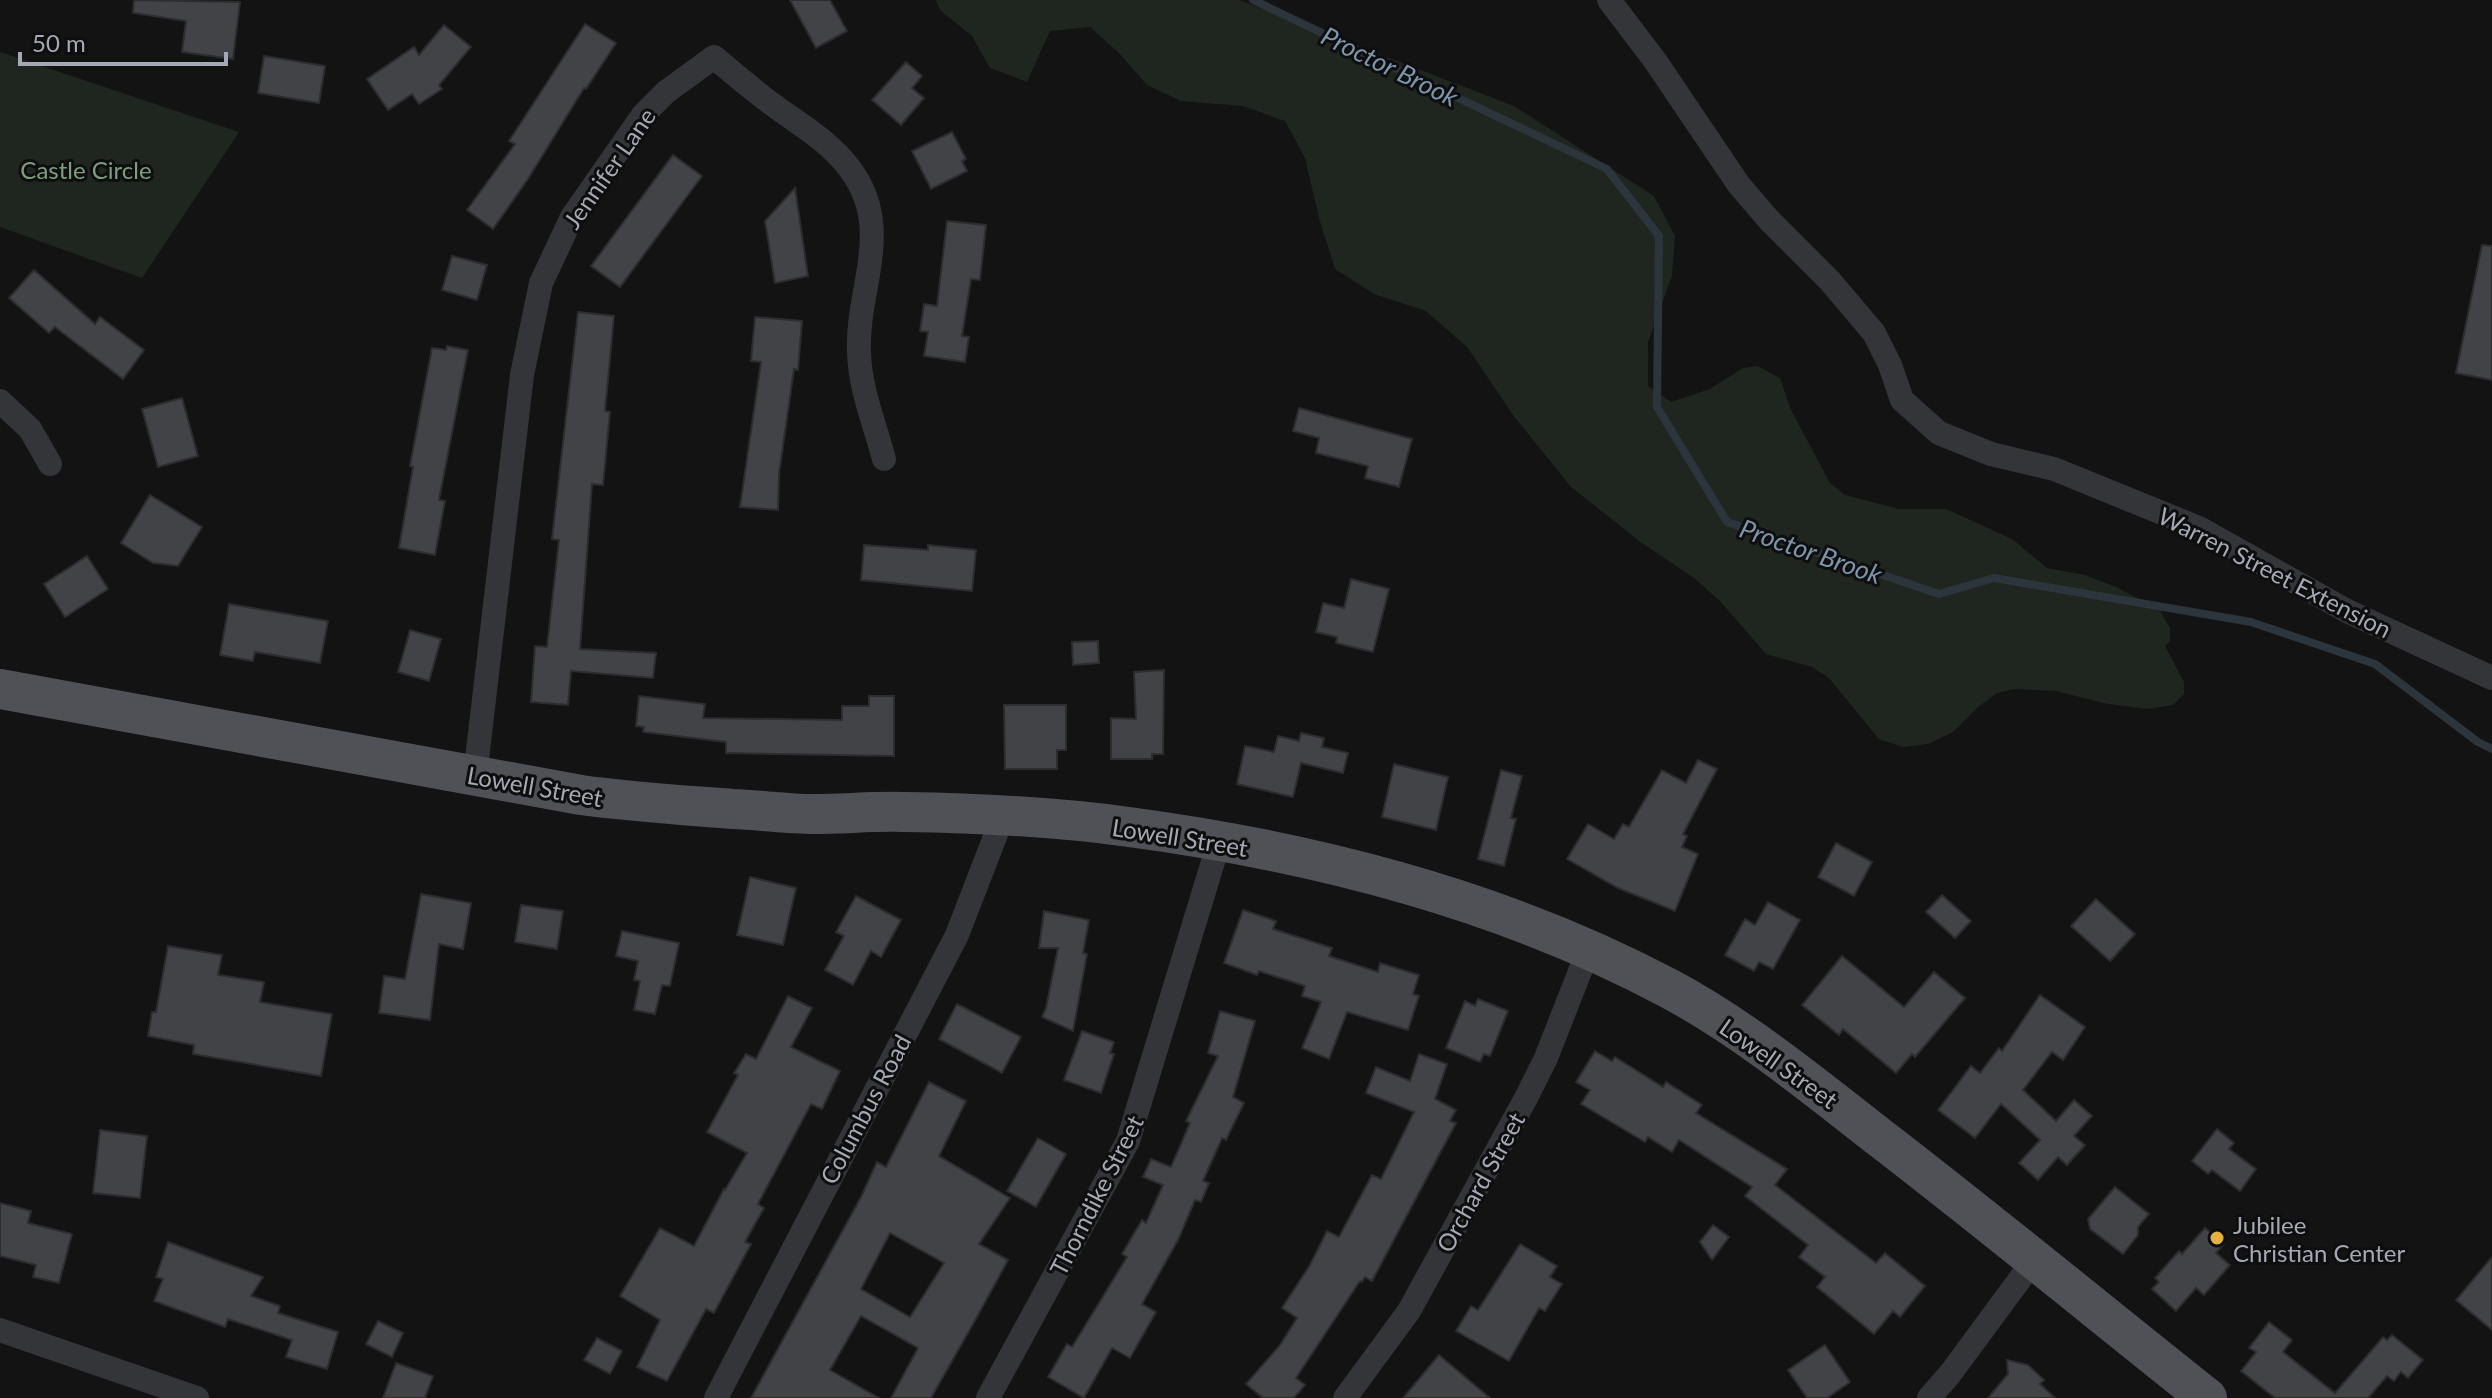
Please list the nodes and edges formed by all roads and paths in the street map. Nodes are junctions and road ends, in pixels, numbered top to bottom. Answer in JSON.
{"nodes":[{"id":1,"x":1609,"y":0,"type":"edge"},
{"id":2,"x":0,"y":401,"type":"edge"},
{"id":3,"x":884,"y":459,"type":"dead end"},
{"id":4,"x":50,"y":464,"type":"dead end"},
{"id":5,"x":2492,"y":678,"type":"edge"},
{"id":6,"x":0,"y":689,"type":"edge"},
{"id":7,"x":475,"y":776,"type":"junction"},
{"id":8,"x":1003,"y":816,"type":"junction"},
{"id":9,"x":1219,"y":842,"type":"junction"},
{"id":10,"x":1588,"y":951,"type":"junction"},
{"id":11,"x":2034,"y":1260,"type":"junction"},
{"id":12,"x":0,"y":1330,"type":"edge"},
{"id":13,"x":197,"y":1398,"type":"edge"},
{"id":14,"x":716,"y":1398,"type":"edge"},
{"id":15,"x":988,"y":1398,"type":"edge"},
{"id":16,"x":1345,"y":1398,"type":"edge"},
{"id":17,"x":1929,"y":1398,"type":"edge"},
{"id":18,"x":2207,"y":1398,"type":"edge"}],
"edges":[{"from":1,"to":5,"type":"street","name":"Warren Street Extension"},
{"from":2,"to":4,"type":"street"},
{"from":3,"to":7,"type":"street","name":"Jennifer Lane"},
{"from":6,"to":7,"type":"main road","name":"Lowell Street"},
{"from":7,"to":8,"type":"main road","name":"Lowell Street"},
{"from":8,"to":9,"type":"main road","name":"Lowell Street"},
{"from":8,"to":14,"type":"street","name":"Columbus Road"},
{"from":9,"to":10,"type":"main road","name":"Lowell Street"},
{"from":9,"to":15,"type":"street","name":"Thorndike Street"},
{"from":10,"to":11,"type":"main road","name":"Lowell Street"},
{"from":10,"to":16,"type":"street","name":"Orchard Street"},
{"from":11,"to":17,"type":"street"},
{"from":11,"to":18,"type":"main road","name":"Lowell Street"},
{"from":12,"to":13,"type":"street"}]}
